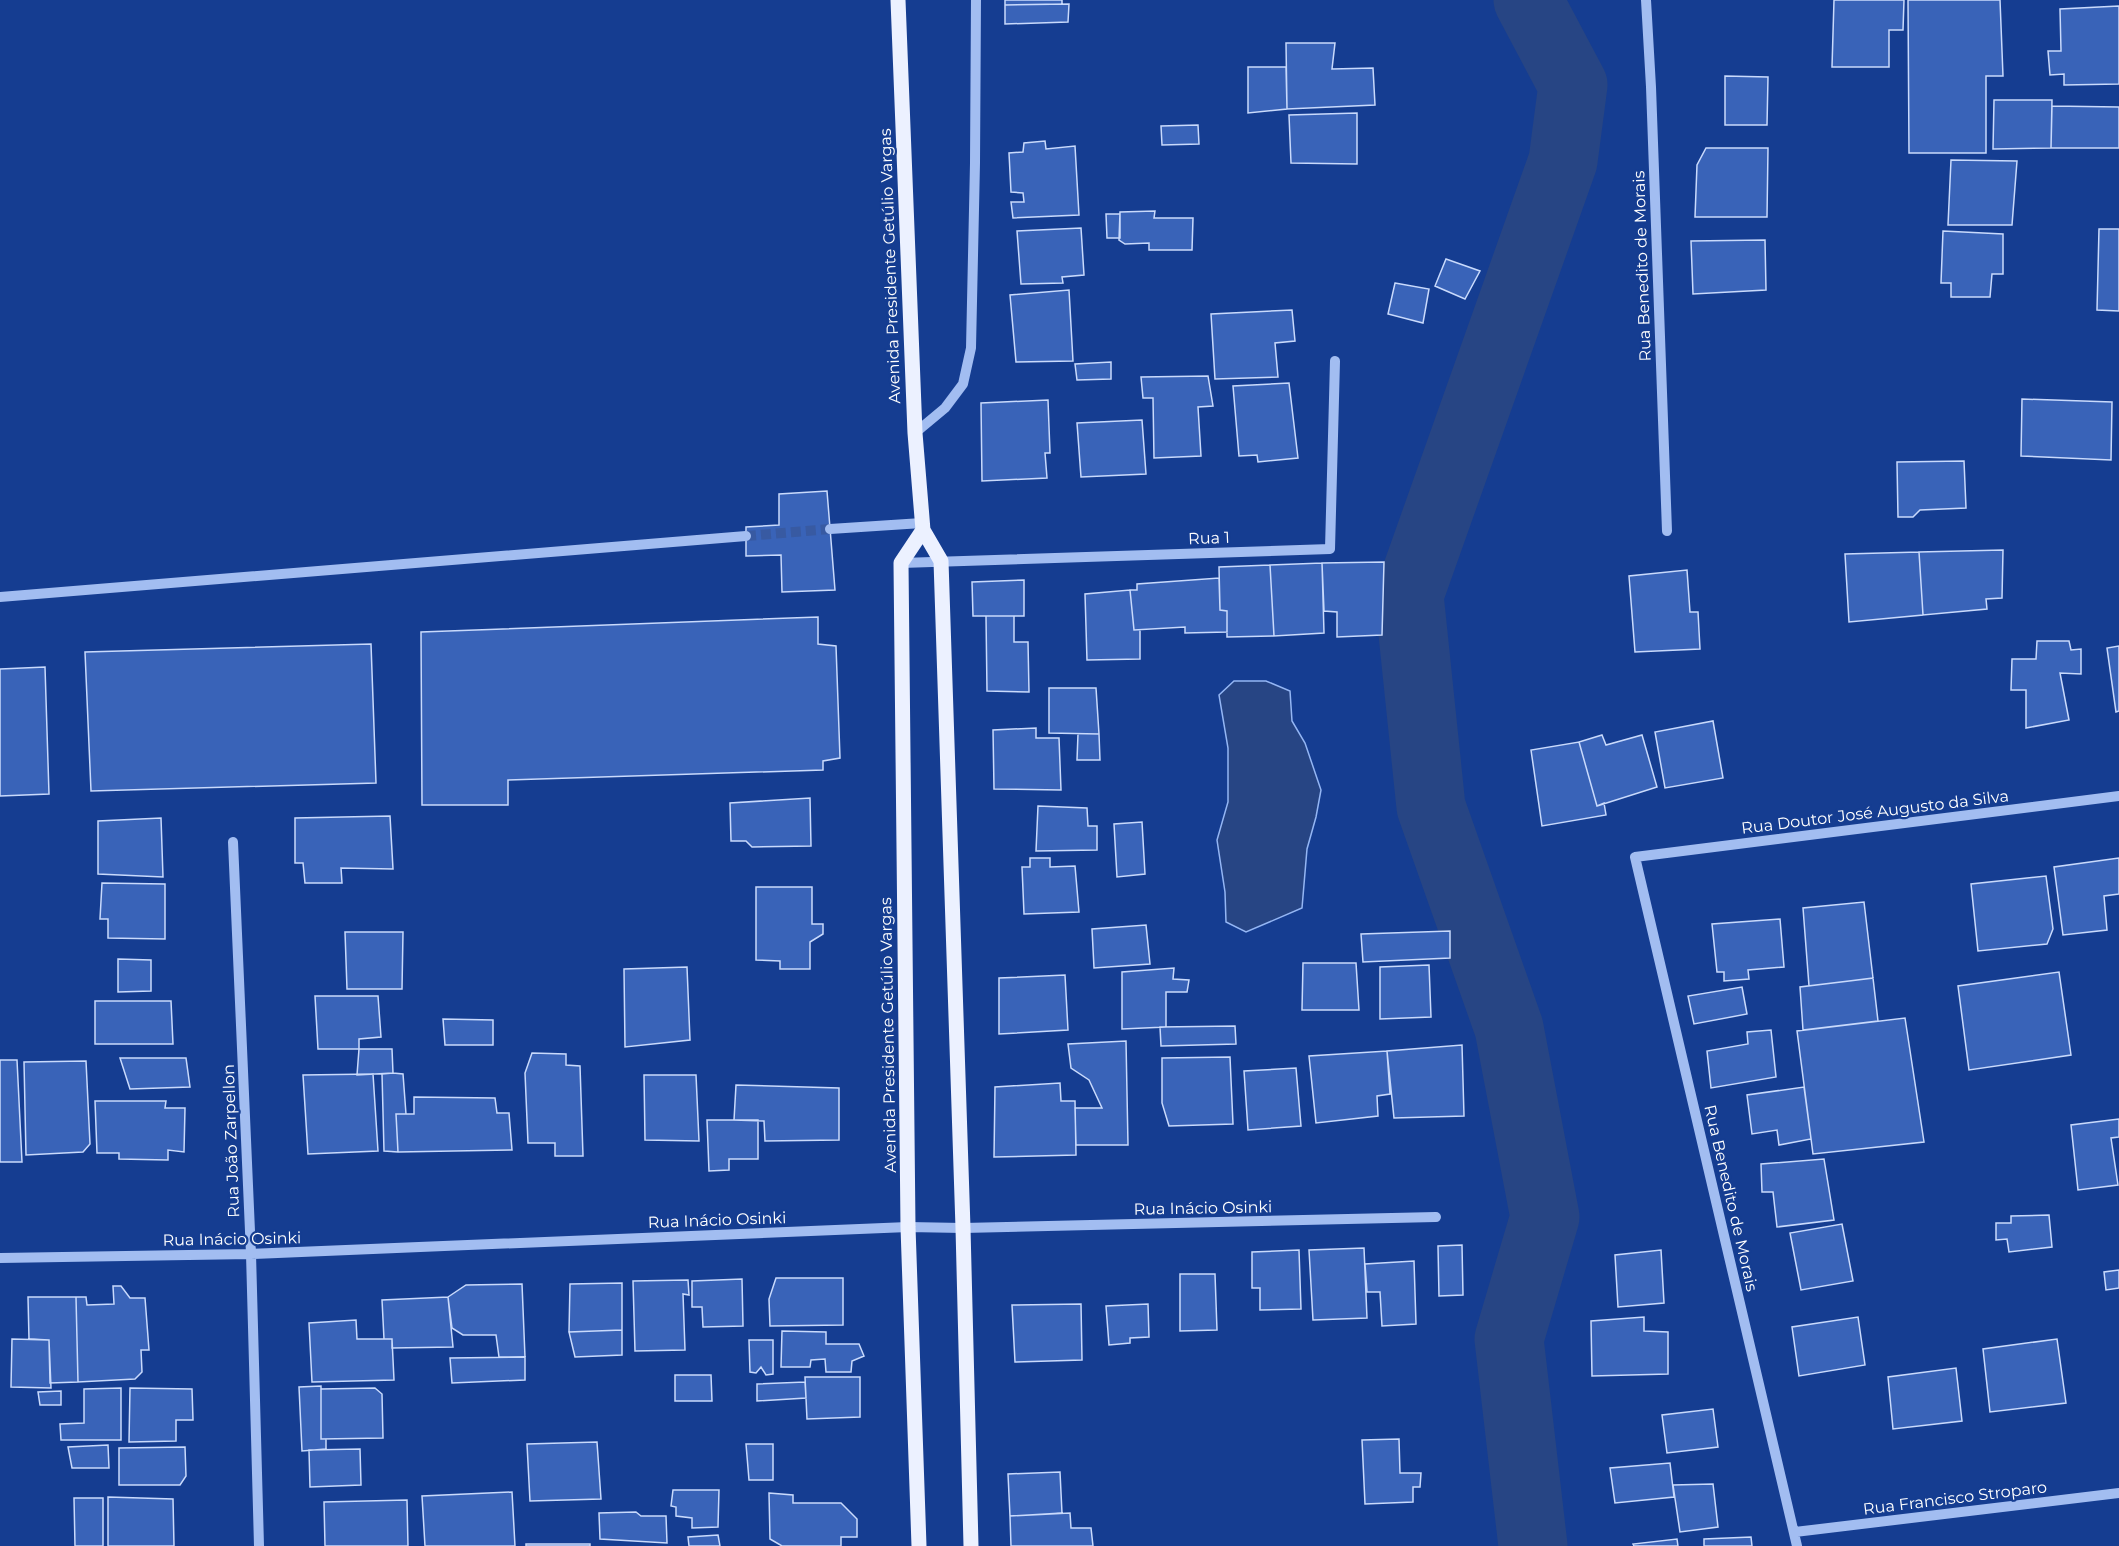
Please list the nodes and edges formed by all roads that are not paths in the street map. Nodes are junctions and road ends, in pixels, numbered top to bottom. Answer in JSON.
{"nodes":[{"id":1,"x":898,"y":0,"type":"edge"},
{"id":2,"x":976,"y":0,"type":"edge"},
{"id":3,"x":1646,"y":0,"type":"edge"},
{"id":4,"x":1335,"y":361,"type":"dead end"},
{"id":5,"x":915,"y":433,"type":"junction"},
{"id":6,"x":922,"y":526,"type":"junction"},
{"id":7,"x":830,"y":529,"type":"tunnel mouth"},
{"id":8,"x":1667,"y":531,"type":"dead end"},
{"id":9,"x":746,"y":536,"type":"tunnel mouth"},
{"id":10,"x":941,"y":561,"type":"junction"},
{"id":11,"x":901,"y":563,"type":"junction"},
{"id":12,"x":0,"y":597,"type":"edge"},
{"id":13,"x":2119,"y":796,"type":"edge"},
{"id":14,"x":234,"y":842,"type":"dead end"},
{"id":15,"x":1635,"y":857,"type":"joint"},
{"id":16,"x":1436,"y":1218,"type":"dead end"},
{"id":17,"x":908,"y":1227,"type":"junction"},
{"id":18,"x":963,"y":1228,"type":"junction"},
{"id":19,"x":251,"y":1254,"type":"junction"},
{"id":20,"x":0,"y":1258,"type":"edge"},
{"id":21,"x":2119,"y":1492,"type":"edge"},
{"id":22,"x":1795,"y":1532,"type":"junction"},
{"id":23,"x":259,"y":1546,"type":"edge"},
{"id":24,"x":920,"y":1546,"type":"edge"},
{"id":25,"x":971,"y":1546,"type":"edge"},
{"id":26,"x":1797,"y":1546,"type":"edge"}],
"edges":[{"from":1,"to":5,"type":"main road","name":"Avenida Presidente Getúlio Vargas"},
{"from":2,"to":5,"type":"street"},
{"from":3,"to":8,"type":"street","name":"Rua Benedito de Morais"},
{"from":4,"to":10,"type":"street","name":"Rua 1"},
{"from":5,"to":6,"type":"main road","name":"Avenida Presidente Getúlio Vargas"},
{"from":6,"to":7,"type":"street"},
{"from":6,"to":10,"type":"main road","name":"Avenida Presidente Getúlio Vargas"},
{"from":6,"to":11,"type":"main road"},
{"from":9,"to":12,"type":"street"},
{"from":10,"to":11,"type":"street","name":"Rua 1"},
{"from":10,"to":18,"type":"main road","name":"Avenida Presidente Getúlio Vargas"},
{"from":11,"to":17,"type":"main road","name":"Avenida Presidente Getúlio Vargas"},
{"from":13,"to":15,"type":"street","name":"Rua Doutor José Augusto da Silva"},
{"from":14,"to":19,"type":"street","name":"Rua João Zarpellon"},
{"from":15,"to":22,"type":"street","name":"Rua Benedito de Morais"},
{"from":16,"to":18,"type":"street","name":"Rua Inácio Osinki"},
{"from":17,"to":18,"type":"street","name":"Rua Inácio Osinki"},
{"from":17,"to":19,"type":"street","name":"Rua Inácio Osinki"},
{"from":17,"to":24,"type":"main road","name":"Avenida Presidente Getúlio Vargas"},
{"from":18,"to":25,"type":"main road","name":"Avenida Presidente Getúlio Vargas"},
{"from":19,"to":20,"type":"street","name":"Rua Inácio Osinki"},
{"from":19,"to":23,"type":"street","name":"Rua João Zarpellon"},
{"from":21,"to":22,"type":"street","name":"Rua Francisco Stroparo"},
{"from":22,"to":26,"type":"street","name":"Rua Benedito de Morais"}]}
